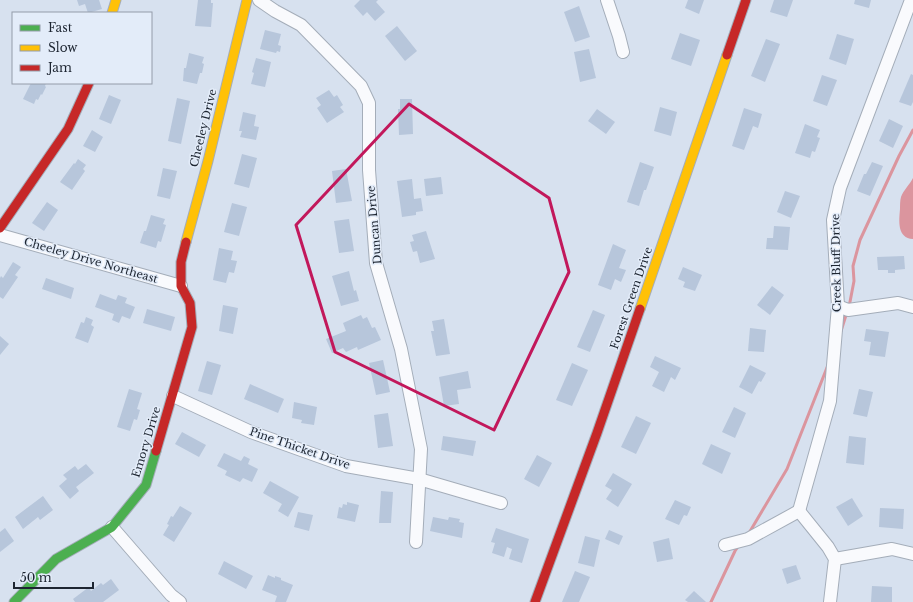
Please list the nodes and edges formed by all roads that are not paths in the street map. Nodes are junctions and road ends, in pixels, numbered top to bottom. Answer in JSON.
{"nodes":[{"id":1,"x":116,"y":0,"type":"edge"},
{"id":2,"x":247,"y":0,"type":"edge"},
{"id":3,"x":259,"y":0,"type":"edge"},
{"id":4,"x":607,"y":0,"type":"edge"},
{"id":5,"x":746,"y":0,"type":"edge"},
{"id":6,"x":911,"y":4,"type":"edge"},
{"id":7,"x":112,"y":12,"type":"edge"},
{"id":8,"x":623,"y":52,"type":"dead end"},
{"id":9,"x":89,"y":84,"type":"edge"},
{"id":10,"x":0,"y":228,"type":"edge"},
{"id":11,"x":0,"y":235,"type":"edge"},
{"id":12,"x":181,"y":286,"type":"junction"},
{"id":13,"x":838,"y":306,"type":"junction"},
{"id":14,"x":913,"y":307,"type":"edge"},
{"id":15,"x":173,"y":396,"type":"junction"},
{"id":16,"x":419,"y":479,"type":"junction"},
{"id":17,"x":501,"y":503,"type":"dead end"},
{"id":18,"x":799,"y":511,"type":"junction"},
{"id":19,"x":112,"y":526,"type":"junction"},
{"id":20,"x":416,"y":542,"type":"dead end"},
{"id":21,"x":725,"y":545,"type":"dead end"},
{"id":22,"x":913,"y":554,"type":"edge"},
{"id":23,"x":835,"y":559,"type":"junction"},
{"id":24,"x":14,"y":602,"type":"edge"},
{"id":25,"x":180,"y":602,"type":"edge"},
{"id":26,"x":535,"y":602,"type":"edge"},
{"id":27,"x":830,"y":602,"type":"edge"}],
"edges":[{"from":1,"to":7,"type":"street"},
{"from":2,"to":12,"type":"street","name":"Cheeley Drive"},
{"from":3,"to":16,"type":"street","name":"Duncan Drive"},
{"from":4,"to":8,"type":"street"},
{"from":5,"to":26,"type":"street","name":"Forest Green Drive"},
{"from":6,"to":13,"type":"street","name":"Creek Bluff Drive"},
{"from":9,"to":10,"type":"street"},
{"from":11,"to":12,"type":"street","name":"Cheeley Drive Northeast"},
{"from":12,"to":15,"type":"street","name":"Emory Drive"},
{"from":13,"to":14,"type":"street"},
{"from":13,"to":18,"type":"street","name":"Creek Bluff Drive"},
{"from":15,"to":16,"type":"street","name":"Pine Thicket Drive"},
{"from":15,"to":19,"type":"street","name":"Emory Drive"},
{"from":16,"to":17,"type":"street","name":"Pine Thicket Drive"},
{"from":16,"to":20,"type":"street","name":"Duncan Drive"},
{"from":18,"to":21,"type":"street"},
{"from":18,"to":23,"type":"street"},
{"from":19,"to":24,"type":"street","name":"Emory Drive"},
{"from":19,"to":25,"type":"street"},
{"from":22,"to":23,"type":"street"},
{"from":23,"to":27,"type":"street"}]}
